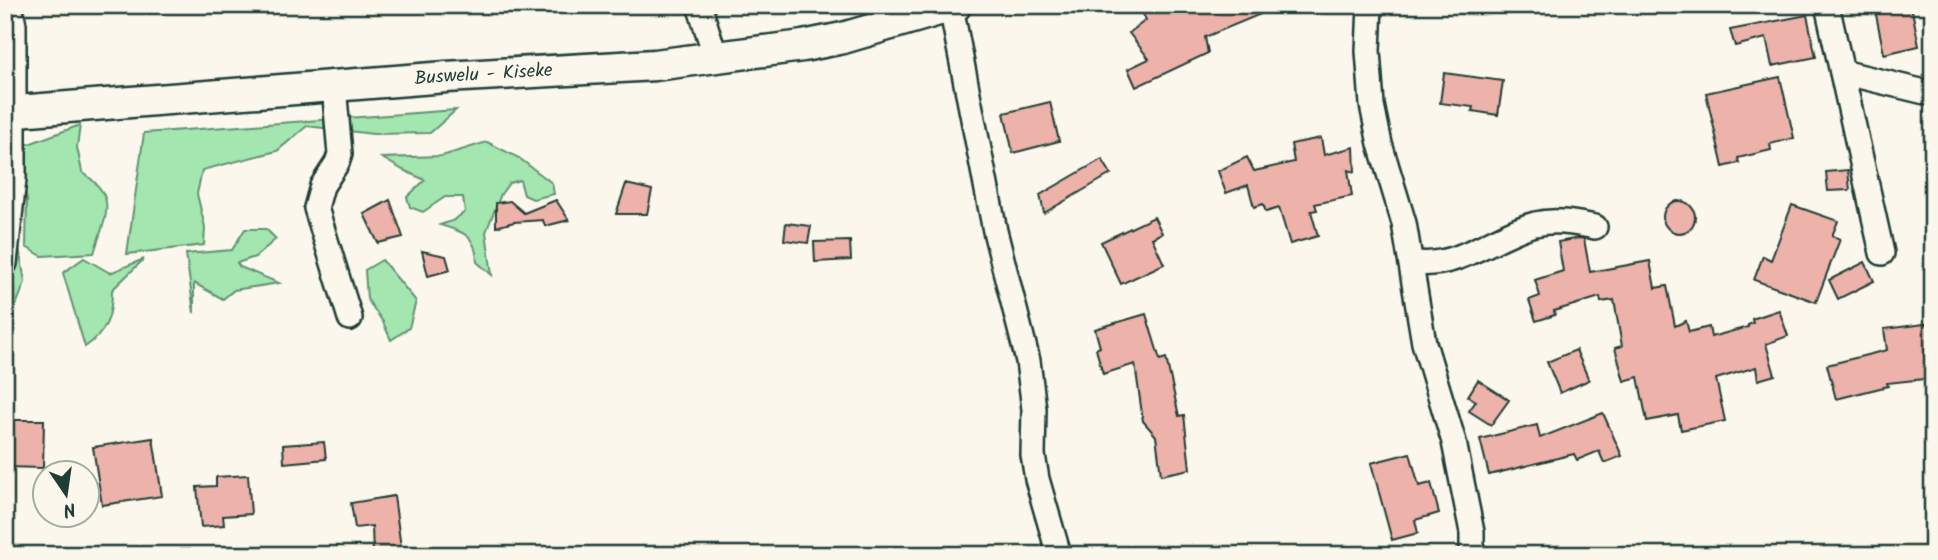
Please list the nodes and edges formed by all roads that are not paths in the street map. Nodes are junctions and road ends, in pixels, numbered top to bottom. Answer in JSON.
{"nodes":[{"id":1,"x":10,"y":5,"type":"edge"},
{"id":2,"x":699,"y":5,"type":"edge"},
{"id":3,"x":1370,"y":5,"type":"edge"},
{"id":4,"x":1827,"y":5,"type":"edge"},
{"id":5,"x":953,"y":6,"type":"edge"},
{"id":6,"x":716,"y":58,"type":"junction"},
{"id":7,"x":1842,"y":72,"type":"junction"},
{"id":8,"x":334,"y":86,"type":"junction"},
{"id":9,"x":1933,"y":94,"type":"edge"},
{"id":10,"x":10,"y":111,"type":"edge"},
{"id":11,"x":1595,"y":227,"type":"dead end"},
{"id":12,"x":1882,"y":253,"type":"dead end"},
{"id":13,"x":1411,"y":262,"type":"junction"},
{"id":14,"x":5,"y":263,"type":"edge"},
{"id":15,"x":350,"y":317,"type":"dead end"},
{"id":16,"x":1059,"y":555,"type":"edge"},
{"id":17,"x":1472,"y":555,"type":"edge"}],
"edges":[{"from":1,"to":10,"type":"street"},
{"from":2,"to":6,"type":"street"},
{"from":3,"to":13,"type":"street"},
{"from":4,"to":7,"type":"street"},
{"from":5,"to":6,"type":"main road","name":"Buswelu - Kiseke"},
{"from":5,"to":16,"type":"street"},
{"from":6,"to":8,"type":"main road","name":"Buswelu - Kiseke"},
{"from":7,"to":9,"type":"street"},
{"from":7,"to":12,"type":"street"},
{"from":8,"to":10,"type":"main road","name":"Buswelu - Kiseke"},
{"from":8,"to":15,"type":"street"},
{"from":10,"to":14,"type":"street"},
{"from":11,"to":13,"type":"street"},
{"from":13,"to":17,"type":"street"}]}
